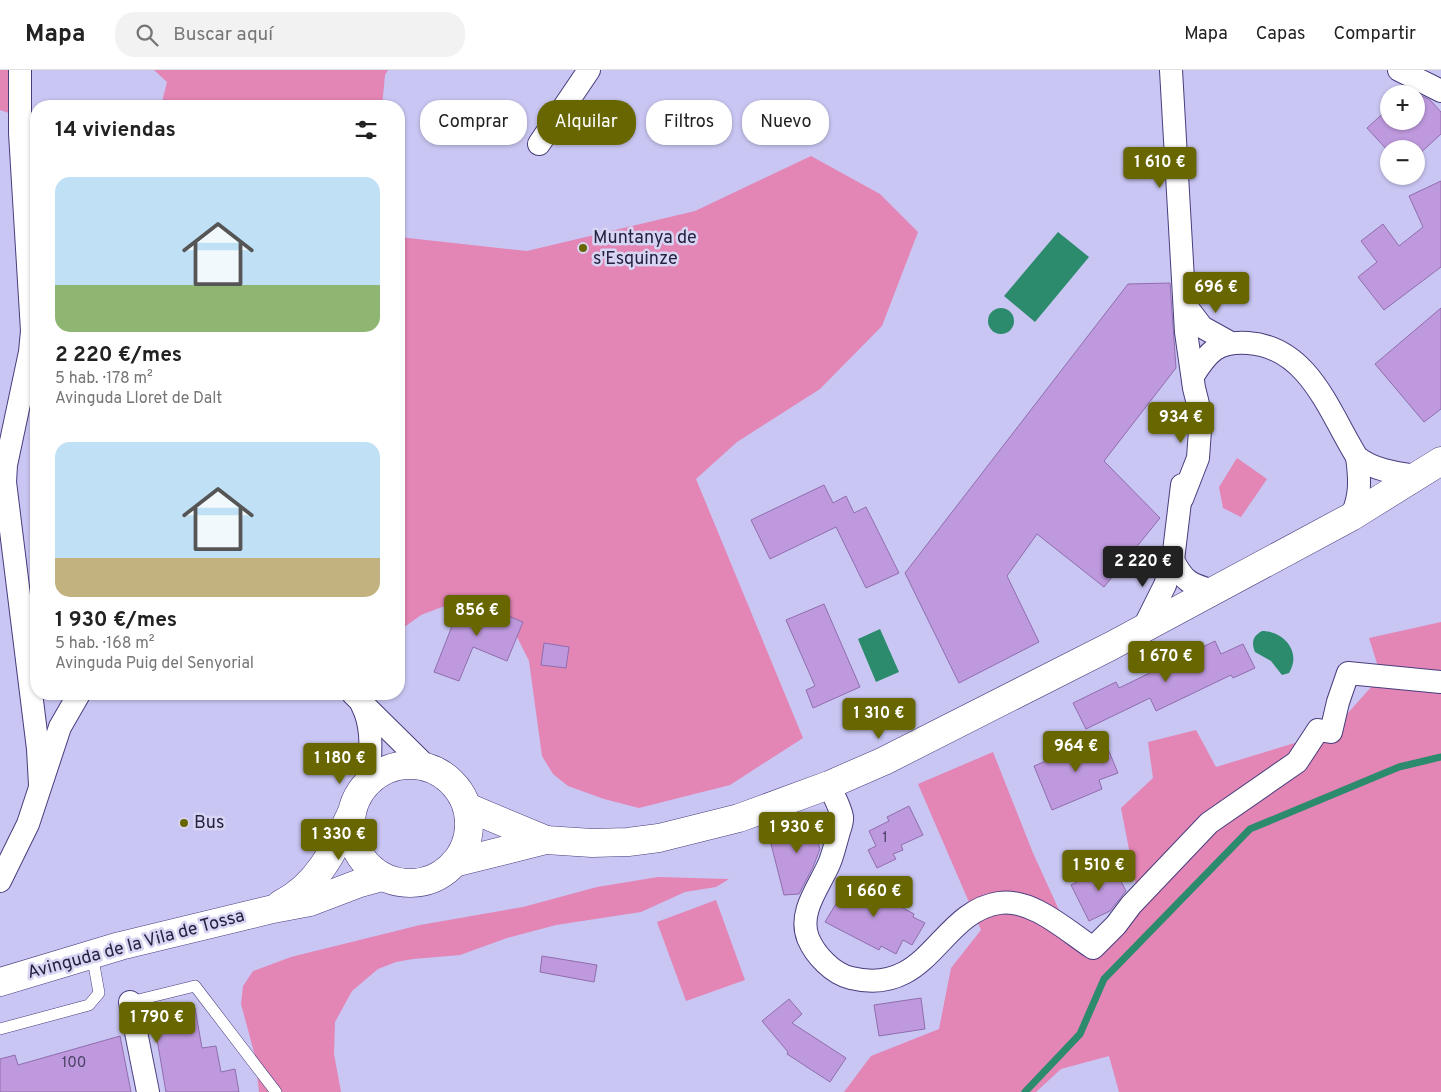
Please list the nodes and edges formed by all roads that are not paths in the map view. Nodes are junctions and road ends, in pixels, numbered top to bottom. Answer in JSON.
{"nodes":[{"id":1,"x":20,"y":70,"type":"edge"},
{"id":2,"x":589,"y":70,"type":"edge"},
{"id":3,"x":1171,"y":70,"type":"edge"},
{"id":4,"x":1399,"y":70,"type":"edge"},
{"id":5,"x":1441,"y":91,"type":"edge"},
{"id":6,"x":569,"y":100,"type":"edge"},
{"id":7,"x":10,"y":132,"type":"edge"},
{"id":8,"x":1186,"y":306,"type":"junction"},
{"id":9,"x":30,"y":313,"type":"edge"},
{"id":10,"x":1229,"y":342,"type":"junction"},
{"id":11,"x":30,"y":352,"type":"edge"},
{"id":12,"x":1194,"y":382,"type":"junction"},
{"id":13,"x":1357,"y":457,"type":"junction"},
{"id":14,"x":1441,"y":461,"type":"edge"},
{"id":15,"x":1417,"y":476,"type":"junction"},
{"id":16,"x":1351,"y":517,"type":"junction"},
{"id":17,"x":1174,"y":560,"type":"junction"},
{"id":18,"x":1213,"y":592,"type":"junction"},
{"id":19,"x":22,"y":614,"type":"junction"},
{"id":20,"x":30,"y":627,"type":"edge"},
{"id":21,"x":1143,"y":629,"type":"junction"},
{"id":22,"x":1441,"y":682,"type":"edge"},
{"id":23,"x":30,"y":690,"type":"edge"},
{"id":24,"x":31,"y":700,"type":"edge"},
{"id":25,"x":76,"y":700,"type":"edge"},
{"id":26,"x":358,"y":700,"type":"edge"},
{"id":27,"x":360,"y":700,"type":"edge"},
{"id":28,"x":427,"y":767,"type":"junction"},
{"id":29,"x":369,"y":780,"type":"junction"},
{"id":30,"x":40,"y":785,"type":"junction"},
{"id":31,"x":829,"y":785,"type":"junction"},
{"id":32,"x":467,"y":807,"type":"junction"},
{"id":33,"x":351,"y":814,"type":"junction"},
{"id":34,"x":546,"y":840,"type":"junction"},
{"id":35,"x":454,"y":863,"type":"junction"},
{"id":36,"x":382,"y":877,"type":"junction"},
{"id":37,"x":0,"y":881,"type":"edge"},
{"id":38,"x":273,"y":908,"type":"junction"},
{"id":39,"x":92,"y":954,"type":"junction"},
{"id":40,"x":0,"y":982,"type":"edge"},
{"id":41,"x":130,"y":1002,"type":"joint"},
{"id":42,"x":0,"y":1029,"type":"edge"},
{"id":43,"x":148,"y":1092,"type":"edge"},
{"id":44,"x":276,"y":1092,"type":"edge"}],
"edges":[{"from":1,"to":7,"type":"street"},
{"from":2,"to":6,"type":"street"},
{"from":3,"to":8,"type":"street"},
{"from":4,"to":5,"type":"street"},
{"from":7,"to":9,"type":"street"},
{"from":8,"to":10,"type":"street"},
{"from":8,"to":12,"type":"street"},
{"from":10,"to":12,"type":"street"},
{"from":10,"to":13,"type":"street"},
{"from":11,"to":19,"type":"street"},
{"from":12,"to":17,"type":"street"},
{"from":13,"to":15,"type":"street"},
{"from":13,"to":16,"type":"street"},
{"from":14,"to":15,"type":"main road"},
{"from":15,"to":16,"type":"main road"},
{"from":16,"to":18,"type":"main road"},
{"from":17,"to":18,"type":"street"},
{"from":17,"to":21,"type":"street"},
{"from":18,"to":21,"type":"main road"},
{"from":19,"to":20,"type":"street"},
{"from":19,"to":23,"type":"street"},
{"from":21,"to":31,"type":"main road"},
{"from":22,"to":31,"type":"street"},
{"from":24,"to":30,"type":"street"},
{"from":25,"to":30,"type":"street"},
{"from":26,"to":29,"type":"street"},
{"from":27,"to":28,"type":"street"},
{"from":28,"to":29,"type":"main road"},
{"from":28,"to":32,"type":"main road"},
{"from":29,"to":33,"type":"main road"},
{"from":30,"to":37,"type":"street"},
{"from":31,"to":34,"type":"main road"},
{"from":32,"to":34,"type":"main road"},
{"from":32,"to":35,"type":"main road"},
{"from":33,"to":36,"type":"main road"},
{"from":33,"to":38,"type":"main road","name":"Avinguda de la Vila de Tossa"},
{"from":34,"to":35,"type":"main road"},
{"from":35,"to":36,"type":"main road"},
{"from":36,"to":38,"type":"main road","name":"Avinguda de la Vila de Tossa"},
{"from":38,"to":39,"type":"main road","name":"Avinguda de la Vila de Tossa"},
{"from":39,"to":40,"type":"main road","name":"Avinguda de la Vila de Tossa"},
{"from":39,"to":42,"type":"lane"},
{"from":41,"to":43,"type":"street"},
{"from":41,"to":44,"type":"lane"}]}
